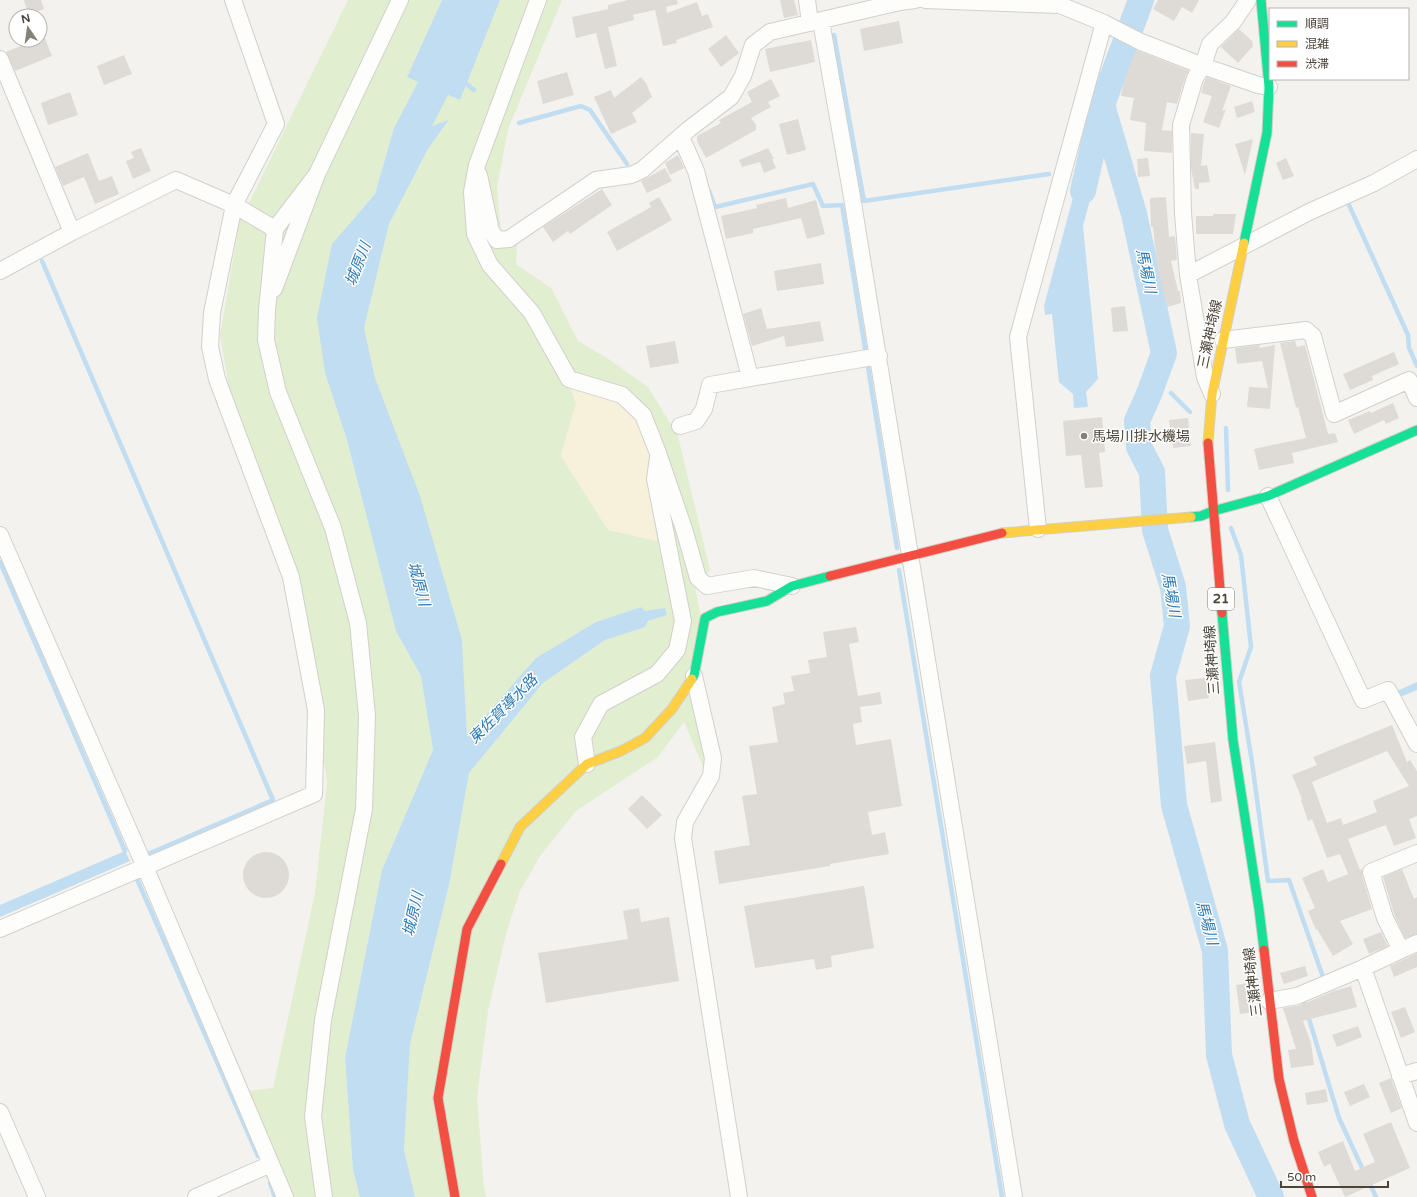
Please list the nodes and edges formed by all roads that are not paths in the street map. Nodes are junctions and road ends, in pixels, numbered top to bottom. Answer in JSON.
{"nodes":[{"id":1,"x":233,"y":0,"type":"edge"},
{"id":2,"x":400,"y":0,"type":"edge"},
{"id":3,"x":538,"y":0,"type":"edge"},
{"id":4,"x":807,"y":0,"type":"edge"},
{"id":5,"x":915,"y":0,"type":"edge"},
{"id":6,"x":925,"y":0,"type":"edge"},
{"id":7,"x":1248,"y":0,"type":"edge"},
{"id":8,"x":1261,"y":0,"type":"edge"},
{"id":9,"x":816,"y":22,"type":"junction"},
{"id":10,"x":1104,"y":23,"type":"junction"},
{"id":11,"x":0,"y":59,"type":"edge"},
{"id":12,"x":1203,"y":66,"type":"junction"},
{"id":13,"x":1269,"y":87,"type":"junction"},
{"id":14,"x":681,"y":137,"type":"junction"},
{"id":15,"x":1417,"y":159,"type":"edge"},
{"id":16,"x":477,"y":165,"type":"junction"},
{"id":17,"x":317,"y":174,"type":"junction"},
{"id":18,"x":234,"y":205,"type":"junction"},
{"id":19,"x":275,"y":229,"type":"junction"},
{"id":20,"x":72,"y":232,"type":"junction"},
{"id":21,"x":1243,"y":245,"type":"junction"},
{"id":22,"x":0,"y":271,"type":"edge"},
{"id":23,"x":1188,"y":274,"type":"junction"},
{"id":24,"x":267,"y":310,"type":"junction"},
{"id":25,"x":1223,"y":340,"type":"junction"},
{"id":26,"x":878,"y":356,"type":"junction"},
{"id":27,"x":750,"y":377,"type":"junction"},
{"id":28,"x":1212,"y":394,"type":"junction"},
{"id":29,"x":1417,"y":398,"type":"edge"},
{"id":30,"x":680,"y":426,"type":"dead end"},
{"id":31,"x":1417,"y":430,"type":"edge"},
{"id":32,"x":658,"y":453,"type":"junction"},
{"id":33,"x":1268,"y":496,"type":"junction"},
{"id":34,"x":1213,"y":511,"type":"junction"},
{"id":35,"x":1038,"y":529,"type":"junction"},
{"id":36,"x":0,"y":535,"type":"edge"},
{"id":37,"x":911,"y":556,"type":"junction"},
{"id":38,"x":792,"y":586,"type":"junction"},
{"id":39,"x":694,"y":676,"type":"junction"},
{"id":40,"x":1417,"y":744,"type":"edge"},
{"id":41,"x":587,"y":764,"type":"junction"},
{"id":42,"x":1417,"y":853,"type":"edge"},
{"id":43,"x":145,"y":867,"type":"junction"},
{"id":44,"x":0,"y":929,"type":"edge"},
{"id":45,"x":1417,"y":943,"type":"edge"},
{"id":46,"x":1401,"y":950,"type":"junction"},
{"id":47,"x":1363,"y":968,"type":"junction"},
{"id":48,"x":1269,"y":1001,"type":"junction"},
{"id":49,"x":1417,"y":1072,"type":"edge"},
{"id":50,"x":1400,"y":1076,"type":"junction"},
{"id":51,"x":0,"y":1112,"type":"edge"},
{"id":52,"x":1417,"y":1123,"type":"edge"},
{"id":53,"x":271,"y":1164,"type":"junction"},
{"id":54,"x":37,"y":1197,"type":"edge"},
{"id":55,"x":196,"y":1197,"type":"edge"},
{"id":56,"x":285,"y":1197,"type":"edge"},
{"id":57,"x":324,"y":1197,"type":"edge"},
{"id":58,"x":455,"y":1197,"type":"edge"},
{"id":59,"x":739,"y":1197,"type":"edge"},
{"id":60,"x":1014,"y":1197,"type":"edge"},
{"id":61,"x":1312,"y":1197,"type":"edge"}],
"edges":[{"from":1,"to":18,"type":"street"},
{"from":2,"to":17,"type":"street"},
{"from":3,"to":16,"type":"street"},
{"from":4,"to":9,"type":"street"},
{"from":5,"to":9,"type":"street"},
{"from":6,"to":10,"type":"street"},
{"from":7,"to":12,"type":"street"},
{"from":8,"to":13,"type":"street","name":"三瀬神埼線","number":"21"},
{"from":9,"to":14,"type":"street"},
{"from":9,"to":26,"type":"street"},
{"from":10,"to":12,"type":"street"},
{"from":10,"to":35,"type":"street"},
{"from":11,"to":20,"type":"street"},
{"from":12,"to":13,"type":"street"},
{"from":12,"to":23,"type":"street"},
{"from":13,"to":21,"type":"street","name":"三瀬神埼線","number":"21"},
{"from":14,"to":16,"type":"street"},
{"from":14,"to":27,"type":"street"},
{"from":15,"to":21,"type":"street"},
{"from":16,"to":32,"type":"street"},
{"from":17,"to":19,"type":"street"},
{"from":17,"to":24,"type":"street"},
{"from":18,"to":19,"type":"street"},
{"from":18,"to":20,"type":"street"},
{"from":18,"to":43,"type":"street"},
{"from":19,"to":24,"type":"street"},
{"from":20,"to":22,"type":"street"},
{"from":21,"to":23,"type":"street"},
{"from":21,"to":25,"type":"street","name":"三瀬神埼線","number":"21"},
{"from":23,"to":28,"type":"street"},
{"from":24,"to":57,"type":"street"},
{"from":25,"to":28,"type":"street","name":"三瀬神埼線","number":"21"},
{"from":25,"to":29,"type":"street"},
{"from":26,"to":27,"type":"street"},
{"from":26,"to":37,"type":"street"},
{"from":27,"to":30,"type":"street"},
{"from":28,"to":34,"type":"street","name":"三瀬神埼線","number":"21"},
{"from":31,"to":33,"type":"street"},
{"from":32,"to":38,"type":"street"},
{"from":32,"to":41,"type":"street"},
{"from":33,"to":34,"type":"street"},
{"from":33,"to":40,"type":"street"},
{"from":34,"to":35,"type":"street"},
{"from":34,"to":48,"type":"street","name":"三瀬神埼線","number":"21"},
{"from":35,"to":37,"type":"street"},
{"from":36,"to":43,"type":"street"},
{"from":37,"to":38,"type":"street"},
{"from":37,"to":60,"type":"street"},
{"from":38,"to":39,"type":"street"},
{"from":39,"to":41,"type":"street"},
{"from":39,"to":59,"type":"street"},
{"from":41,"to":58,"type":"street"},
{"from":42,"to":46,"type":"street"},
{"from":43,"to":44,"type":"street"},
{"from":43,"to":53,"type":"street"},
{"from":45,"to":46,"type":"street"},
{"from":46,"to":47,"type":"street"},
{"from":47,"to":48,"type":"street"},
{"from":47,"to":50,"type":"street"},
{"from":48,"to":61,"type":"street","name":"三瀬神埼線","number":"21"},
{"from":49,"to":50,"type":"street"},
{"from":50,"to":52,"type":"street"},
{"from":51,"to":54,"type":"street"},
{"from":53,"to":55,"type":"street"},
{"from":53,"to":56,"type":"street"}]}
